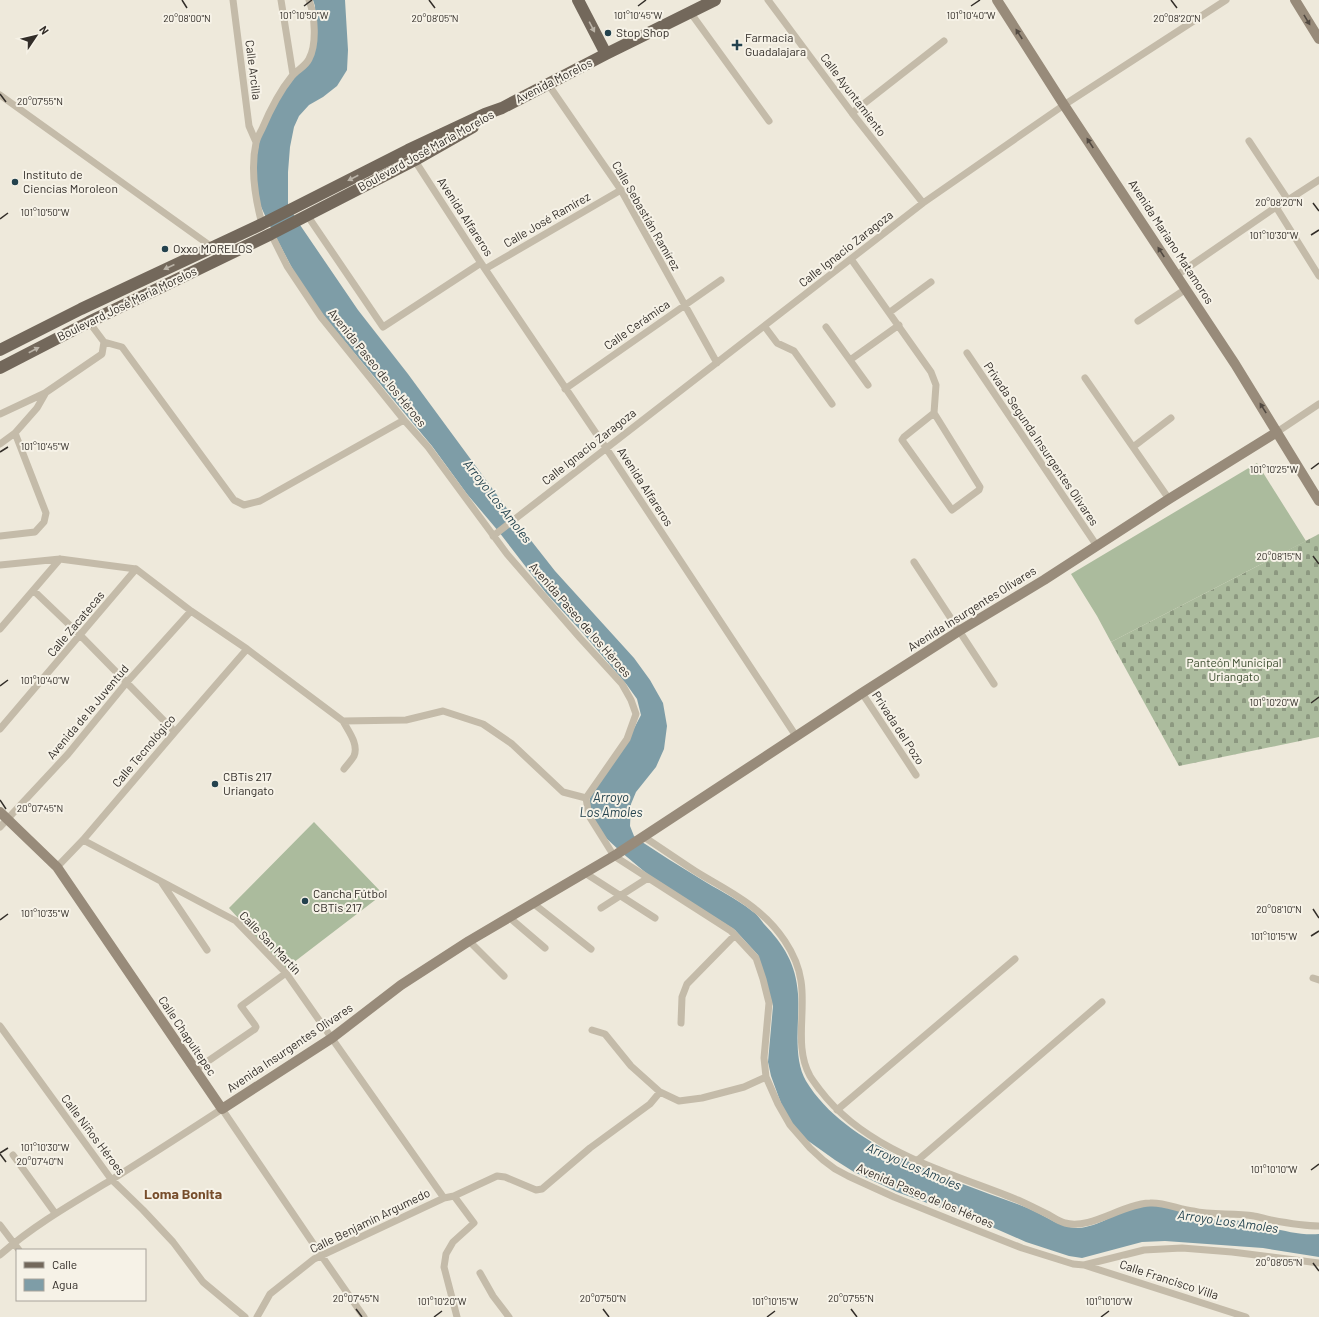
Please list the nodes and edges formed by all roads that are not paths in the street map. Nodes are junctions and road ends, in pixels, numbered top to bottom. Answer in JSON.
{"nodes":[{"id":1,"x":233,"y":0,"type":"edge"},
{"id":2,"x":281,"y":0,"type":"edge"},
{"id":3,"x":309,"y":0,"type":"edge"},
{"id":4,"x":578,"y":0,"type":"edge"},
{"id":5,"x":715,"y":0,"type":"edge"},
{"id":6,"x":768,"y":0,"type":"edge"},
{"id":7,"x":997,"y":0,"type":"edge"},
{"id":8,"x":1226,"y":0,"type":"edge"},
{"id":9,"x":1295,"y":0,"type":"edge"},
{"id":10,"x":690,"y":12,"type":"junction"},
{"id":11,"x":1319,"y":39,"type":"edge"},
{"id":12,"x":944,"y":41,"type":"dead end"},
{"id":13,"x":606,"y":54,"type":"junction"},
{"id":14,"x":293,"y":75,"type":"junction"},
{"id":15,"x":548,"y":84,"type":"junction"},
{"id":16,"x":0,"y":95,"type":"edge"},
{"id":17,"x":1064,"y":105,"type":"junction"},
{"id":18,"x":502,"y":108,"type":"joint"},
{"id":19,"x":852,"y":112,"type":"junction"},
{"id":20,"x":769,"y":121,"type":"dead end"},
{"id":21,"x":1249,"y":141,"type":"dead end"},
{"id":22,"x":256,"y":142,"type":"junction"},
{"id":23,"x":412,"y":155,"type":"junction"},
{"id":24,"x":1319,"y":180,"type":"edge"},
{"id":25,"x":621,"y":190,"type":"junction"},
{"id":26,"x":1288,"y":200,"type":"junction"},
{"id":27,"x":923,"y":203,"type":"junction"},
{"id":28,"x":1276,"y":207,"type":"junction"},
{"id":29,"x":304,"y":217,"type":"junction"},
{"id":30,"x":265,"y":222,"type":"junction"},
{"id":31,"x":272,"y":234,"type":"junction"},
{"id":32,"x":212,"y":247,"type":"junction"},
{"id":33,"x":219,"y":259,"type":"junction"},
{"id":34,"x":851,"y":259,"type":"junction"},
{"id":35,"x":483,"y":266,"type":"junction"},
{"id":36,"x":1176,"y":275,"type":"junction"},
{"id":37,"x":1319,"y":276,"type":"edge"},
{"id":38,"x":721,"y":280,"type":"dead end"},
{"id":39,"x":931,"y":282,"type":"dead end"},
{"id":40,"x":1186,"y":289,"type":"junction"},
{"id":41,"x":684,"y":306,"type":"junction"},
{"id":42,"x":890,"y":312,"type":"junction"},
{"id":43,"x":1138,"y":321,"type":"dead end"},
{"id":44,"x":89,"y":322,"type":"junction"},
{"id":45,"x":899,"y":325,"type":"junction"},
{"id":46,"x":765,"y":326,"type":"junction"},
{"id":47,"x":826,"y":327,"type":"dead end"},
{"id":48,"x":104,"y":342,"type":"junction"},
{"id":49,"x":0,"y":350,"type":"edge"},
{"id":50,"x":967,"y":353,"type":"dead end"},
{"id":51,"x":850,"y":360,"type":"junction"},
{"id":52,"x":717,"y":363,"type":"junction"},
{"id":53,"x":0,"y":368,"type":"edge"},
{"id":54,"x":1085,"y":378,"type":"dead end"},
{"id":55,"x":868,"y":385,"type":"dead end"},
{"id":56,"x":565,"y":389,"type":"junction"},
{"id":57,"x":45,"y":394,"type":"junction"},
{"id":58,"x":832,"y":404,"type":"dead end"},
{"id":59,"x":1319,"y":404,"type":"edge"},
{"id":60,"x":934,"y":413,"type":"junction"},
{"id":61,"x":0,"y":414,"type":"edge"},
{"id":62,"x":1171,"y":418,"type":"dead end"},
{"id":63,"x":404,"y":420,"type":"junction"},
{"id":64,"x":1277,"y":432,"type":"junction"},
{"id":65,"x":15,"y":433,"type":"junction"},
{"id":66,"x":0,"y":444,"type":"edge"},
{"id":67,"x":1133,"y":447,"type":"junction"},
{"id":68,"x":606,"y":448,"type":"junction"},
{"id":69,"x":1169,"y":499,"type":"junction"},
{"id":70,"x":1319,"y":501,"type":"edge"},
{"id":71,"x":495,"y":535,"type":"junction"},
{"id":72,"x":0,"y":536,"type":"edge"},
{"id":73,"x":1097,"y":546,"type":"junction"},
{"id":74,"x":60,"y":559,"type":"junction"},
{"id":75,"x":914,"y":562,"type":"dead end"},
{"id":76,"x":0,"y":565,"type":"edge"},
{"id":77,"x":136,"y":569,"type":"junction"},
{"id":78,"x":34,"y":591,"type":"junction"},
{"id":79,"x":191,"y":611,"type":"junction"},
{"id":80,"x":0,"y":629,"type":"edge"},
{"id":81,"x":959,"y":631,"type":"junction"},
{"id":82,"x":80,"y":635,"type":"junction"},
{"id":83,"x":247,"y":649,"type":"junction"},
{"id":84,"x":127,"y":682,"type":"junction"},
{"id":85,"x":994,"y":684,"type":"dead end"},
{"id":86,"x":862,"y":693,"type":"junction"},
{"id":87,"x":342,"y":721,"type":"junction"},
{"id":88,"x":0,"y":729,"type":"edge"},
{"id":89,"x":175,"y":732,"type":"junction"},
{"id":90,"x":796,"y":736,"type":"junction"},
{"id":91,"x":344,"y":769,"type":"dead end"},
{"id":92,"x":916,"y":775,"type":"dead end"},
{"id":93,"x":586,"y":798,"type":"junction"},
{"id":94,"x":2,"y":819,"type":"edge"},
{"id":95,"x":642,"y":838,"type":"junction"},
{"id":96,"x":83,"y":840,"type":"junction"},
{"id":97,"x":616,"y":855,"type":"junction"},
{"id":98,"x":57,"y":868,"type":"junction"},
{"id":99,"x":585,"y":873,"type":"junction"},
{"id":100,"x":648,"y":878,"type":"junction"},
{"id":101,"x":160,"y":881,"type":"junction"},
{"id":102,"x":621,"y":896,"type":"junction"},
{"id":103,"x":534,"y":904,"type":"junction"},
{"id":104,"x":601,"y":908,"type":"dead end"},
{"id":105,"x":510,"y":918,"type":"junction"},
{"id":106,"x":655,"y":918,"type":"dead end"},
{"id":107,"x":735,"y":935,"type":"junction"},
{"id":108,"x":469,"y":942,"type":"junction"},
{"id":109,"x":545,"y":948,"type":"dead end"},
{"id":110,"x":591,"y":949,"type":"dead end"},
{"id":111,"x":207,"y":950,"type":"dead end"},
{"id":112,"x":1015,"y":959,"type":"dead end"},
{"id":113,"x":286,"y":973,"type":"junction"},
{"id":114,"x":504,"y":976,"type":"dead end"},
{"id":115,"x":1102,"y":1002,"type":"dead end"},
{"id":116,"x":682,"y":1023,"type":"dead end"},
{"id":117,"x":0,"y":1026,"type":"edge"},
{"id":118,"x":592,"y":1030,"type":"dead end"},
{"id":119,"x":332,"y":1038,"type":"junction"},
{"id":120,"x":195,"y":1070,"type":"junction"},
{"id":121,"x":766,"y":1077,"type":"junction"},
{"id":122,"x":660,"y":1092,"type":"junction"},
{"id":123,"x":222,"y":1109,"type":"junction"},
{"id":124,"x":837,"y":1110,"type":"junction"},
{"id":125,"x":13,"y":1155,"type":"dead end"},
{"id":126,"x":918,"y":1160,"type":"junction"},
{"id":127,"x":111,"y":1179,"type":"junction"},
{"id":128,"x":454,"y":1196,"type":"junction"},
{"id":129,"x":444,"y":1198,"type":"junction"},
{"id":130,"x":55,"y":1213,"type":"junction"},
{"id":131,"x":0,"y":1226,"type":"edge"},
{"id":132,"x":1319,"y":1226,"type":"edge"},
{"id":133,"x":14,"y":1242,"type":"junction"},
{"id":134,"x":18,"y":1249,"type":"edge"},
{"id":135,"x":0,"y":1254,"type":"edge"},
{"id":136,"x":320,"y":1255,"type":"junction"},
{"id":137,"x":1319,"y":1263,"type":"edge"},
{"id":138,"x":1084,"y":1265,"type":"junction"},
{"id":139,"x":480,"y":1273,"type":"dead end"},
{"id":140,"x":245,"y":1317,"type":"edge"},
{"id":141,"x":257,"y":1317,"type":"edge"},
{"id":142,"x":364,"y":1317,"type":"edge"},
{"id":143,"x":457,"y":1317,"type":"edge"},
{"id":144,"x":509,"y":1317,"type":"edge"},
{"id":145,"x":1246,"y":1317,"type":"edge"}],
"edges":[{"from":1,"to":22,"type":"street","name":"Calle Arcilla"},
{"from":2,"to":14,"type":"street"},
{"from":3,"to":14,"type":"street"},
{"from":4,"to":13,"type":"main road","one_way":true},
{"from":5,"to":10,"type":"main road","name":"Avenida Morelos"},
{"from":6,"to":19,"type":"street","name":"Calle Ayuntamiento"},
{"from":17,"to":7,"type":"street","name":"Avenida Mariano Matamoros","one_way":true},
{"from":8,"to":17,"type":"street","name":"Calle Ignacio Zaragoza"},
{"from":9,"to":11,"type":"street","one_way":true},
{"from":10,"to":13,"type":"main road","name":"Avenida Morelos"},
{"from":10,"to":20,"type":"street"},
{"from":12,"to":19,"type":"street"},
{"from":13,"to":15,"type":"main road","name":"Avenida Morelos"},
{"from":14,"to":22,"type":"street"},
{"from":15,"to":18,"type":"main road","name":"Avenida Morelos"},
{"from":15,"to":25,"type":"street","name":"Calle Sebastián Ramírez"},
{"from":16,"to":32,"type":"street"},
{"from":17,"to":27,"type":"street","name":"Calle Ignacio Zaragoza"},
{"from":36,"to":17,"type":"street","name":"Avenida Mariano Matamoros","one_way":true},
{"from":18,"to":23,"type":"main road","name":"Boulevard José María Morelos"},
{"from":19,"to":27,"type":"street","name":"Calle Ayuntamiento"},
{"from":21,"to":26,"type":"street"},
{"from":22,"to":30,"type":"street"},
{"from":23,"to":29,"type":"main road","name":"Boulevard José María Morelos"},
{"from":23,"to":30,"type":"main road","name":"Boulevard José María Morelos","one_way":true},
{"from":23,"to":35,"type":"street","name":"Avenida Alfareros"},
{"from":24,"to":26,"type":"street"},
{"from":25,"to":35,"type":"street","name":"Calle José Ramírez"},
{"from":25,"to":41,"type":"street","name":"Calle Sebastián Ramírez"},
{"from":26,"to":28,"type":"street"},
{"from":27,"to":34,"type":"street","name":"Calle Ignacio Zaragoza"},
{"from":28,"to":36,"type":"street"},
{"from":28,"to":37,"type":"street"},
{"from":29,"to":31,"type":"main road","name":"Boulevard José María Morelos"},
{"from":29,"to":35,"type":"street","name":"Calle José Ramírez"},
{"from":30,"to":32,"type":"main road","name":"Boulevard José María Morelos"},
{"from":31,"to":33,"type":"main road","name":"Boulevard José María Morelos"},
{"from":31,"to":63,"type":"street","name":"Avenida Paseo de los Héroes"},
{"from":32,"to":33,"type":"street"},
{"from":32,"to":49,"type":"main road","name":"Boulevard José María Morelos","one_way":true},
{"from":33,"to":44,"type":"main road","name":"Boulevard José María Morelos"},
{"from":34,"to":42,"type":"street"},
{"from":34,"to":46,"type":"street","name":"Calle Ignacio Zaragoza"},
{"from":35,"to":56,"type":"street","name":"Avenida Alfareros"},
{"from":36,"to":40,"type":"street","name":"Avenida Mariano Matamoros"},
{"from":38,"to":41,"type":"street","name":"Calle Cerámica"},
{"from":39,"to":42,"type":"street"},
{"from":40,"to":43,"type":"street"},
{"from":64,"to":40,"type":"street","name":"Avenida Mariano Matamoros","one_way":true},
{"from":41,"to":52,"type":"street","name":"Calle Sebastián Ramírez"},
{"from":41,"to":56,"type":"street","name":"Calle Cerámica"},
{"from":42,"to":45,"type":"street"},
{"from":44,"to":48,"type":"street"},
{"from":53,"to":44,"type":"main road","name":"Boulevard José María Morelos","one_way":true},
{"from":45,"to":51,"type":"street"},
{"from":45,"to":60,"type":"street"},
{"from":46,"to":52,"type":"street","name":"Calle Ignacio Zaragoza"},
{"from":46,"to":58,"type":"street"},
{"from":47,"to":51,"type":"street"},
{"from":48,"to":57,"type":"street"},
{"from":48,"to":63,"type":"street"},
{"from":50,"to":73,"type":"street","name":"Privada Segunda Insurgentes Olivares"},
{"from":51,"to":55,"type":"street"},
{"from":52,"to":68,"type":"street","name":"Calle Ignacio Zaragoza"},
{"from":54,"to":67,"type":"street"},
{"from":56,"to":68,"type":"street","name":"Avenida Alfareros"},
{"from":57,"to":61,"type":"street"},
{"from":57,"to":65,"type":"street"},
{"from":59,"to":64,"type":"street","name":"Avenida Insurgentes Olivares"},
{"from":60,"to":60,"type":"street"},
{"from":62,"to":67,"type":"street"},
{"from":63,"to":71,"type":"street","name":"Avenida Paseo de los Héroes"},
{"from":64,"to":69,"type":"street","name":"Avenida Insurgentes Olivares"},
{"from":64,"to":70,"type":"street","name":"Avenida Mariano Matamoros"},
{"from":65,"to":66,"type":"street"},
{"from":65,"to":72,"type":"street"},
{"from":67,"to":69,"type":"street"},
{"from":68,"to":71,"type":"street","name":"Calle Ignacio Zaragoza"},
{"from":68,"to":90,"type":"street","name":"Avenida Alfareros"},
{"from":69,"to":73,"type":"street","name":"Avenida Insurgentes Olivares"},
{"from":71,"to":93,"type":"street","name":"Avenida Paseo de los Héroes"},
{"from":73,"to":81,"type":"street","name":"Avenida Insurgentes Olivares"},
{"from":74,"to":76,"type":"street"},
{"from":74,"to":77,"type":"street"},
{"from":74,"to":78,"type":"street"},
{"from":75,"to":81,"type":"street"},
{"from":77,"to":79,"type":"street"},
{"from":77,"to":82,"type":"street","name":"Calle Zacatecas"},
{"from":78,"to":80,"type":"street"},
{"from":78,"to":82,"type":"street"},
{"from":79,"to":83,"type":"street"},
{"from":79,"to":84,"type":"street","name":"Avenida de la Juventud"},
{"from":81,"to":85,"type":"street"},
{"from":81,"to":86,"type":"street","name":"Avenida Insurgentes Olivares"},
{"from":82,"to":84,"type":"street"},
{"from":82,"to":88,"type":"street","name":"Calle Zacatecas"},
{"from":83,"to":87,"type":"street"},
{"from":83,"to":89,"type":"street","name":"Calle Tecnológico"},
{"from":84,"to":89,"type":"street"},
{"from":84,"to":94,"type":"street","name":"Avenida de la Juventud"},
{"from":86,"to":90,"type":"street","name":"Avenida Insurgentes Olivares"},
{"from":86,"to":92,"type":"street","name":"Privada del Pozo"},
{"from":87,"to":91,"type":"street"},
{"from":87,"to":93,"type":"street"},
{"from":89,"to":96,"type":"street","name":"Calle Tecnológico"},
{"from":90,"to":95,"type":"street","name":"Avenida Insurgentes Olivares"},
{"from":93,"to":97,"type":"street","name":"Avenida Paseo de los Héroes"},
{"from":94,"to":98,"type":"street","name":"Calle Chapultepec"},
{"from":95,"to":97,"type":"street","name":"Avenida Insurgentes Olivares"},
{"from":95,"to":124,"type":"street"},
{"from":96,"to":98,"type":"street","name":"Calle Tecnológico"},
{"from":96,"to":101,"type":"street","name":"Calle San Martín"},
{"from":97,"to":99,"type":"street","name":"Avenida Insurgentes Olivares"},
{"from":97,"to":100,"type":"street","name":"Avenida Paseo de los Héroes"},
{"from":98,"to":120,"type":"street","name":"Calle Chapultepec"},
{"from":99,"to":102,"type":"street"},
{"from":99,"to":103,"type":"street","name":"Avenida Insurgentes Olivares"},
{"from":100,"to":102,"type":"street"},
{"from":100,"to":107,"type":"street","name":"Avenida Paseo de los Héroes"},
{"from":101,"to":111,"type":"street"},
{"from":101,"to":113,"type":"street","name":"Calle San Martín"},
{"from":102,"to":104,"type":"street"},
{"from":102,"to":106,"type":"street"},
{"from":103,"to":105,"type":"street","name":"Avenida Insurgentes Olivares"},
{"from":103,"to":110,"type":"street"},
{"from":105,"to":108,"type":"street","name":"Avenida Insurgentes Olivares"},
{"from":105,"to":109,"type":"street"},
{"from":107,"to":116,"type":"street"},
{"from":107,"to":121,"type":"street","name":"Avenida Paseo de los Héroes"},
{"from":108,"to":114,"type":"street"},
{"from":108,"to":119,"type":"street","name":"Avenida Insurgentes Olivares"},
{"from":112,"to":124,"type":"street"},
{"from":113,"to":119,"type":"street","name":"Calle San Martín"},
{"from":113,"to":120,"type":"street"},
{"from":115,"to":126,"type":"street"},
{"from":117,"to":127,"type":"street","name":"Calle Niños Héroes"},
{"from":118,"to":122,"type":"street"},
{"from":119,"to":123,"type":"street","name":"Avenida Insurgentes Olivares"},
{"from":119,"to":129,"type":"street","name":"Calle San Martín"},
{"from":120,"to":123,"type":"street","name":"Calle Chapultepec"},
{"from":121,"to":122,"type":"street"},
{"from":121,"to":138,"type":"street","name":"Avenida Paseo de los Héroes"},
{"from":122,"to":128,"type":"street","name":"Calle Benjamín Argumedo"},
{"from":123,"to":127,"type":"street","name":"Avenida Insurgentes Olivares"},
{"from":123,"to":136,"type":"street","name":"Calle Chapultepec"},
{"from":124,"to":126,"type":"street"},
{"from":125,"to":130,"type":"street"},
{"from":126,"to":132,"type":"street"},
{"from":127,"to":130,"type":"street","name":"Avenida Insurgentes Olivares"},
{"from":127,"to":140,"type":"street","name":"Calle Niños Héroes"},
{"from":128,"to":129,"type":"street","name":"Calle Benjamín Argumedo"},
{"from":128,"to":143,"type":"street"},
{"from":129,"to":136,"type":"street","name":"Calle Benjamín Argumedo"},
{"from":130,"to":133,"type":"street","name":"Avenida Insurgentes Olivares"},
{"from":131,"to":133,"type":"street"},
{"from":133,"to":134,"type":"street"},
{"from":133,"to":135,"type":"street","name":"Avenida Insurgentes Olivares"},
{"from":136,"to":141,"type":"street","name":"Calle Benjamín Argumedo"},
{"from":136,"to":142,"type":"street","name":"Calle Chapultepec"},
{"from":137,"to":138,"type":"street","name":"Avenida Paseo de los Héroes"},
{"from":138,"to":145,"type":"street","name":"Calle Francisco Villa"},
{"from":139,"to":144,"type":"street"}]}
